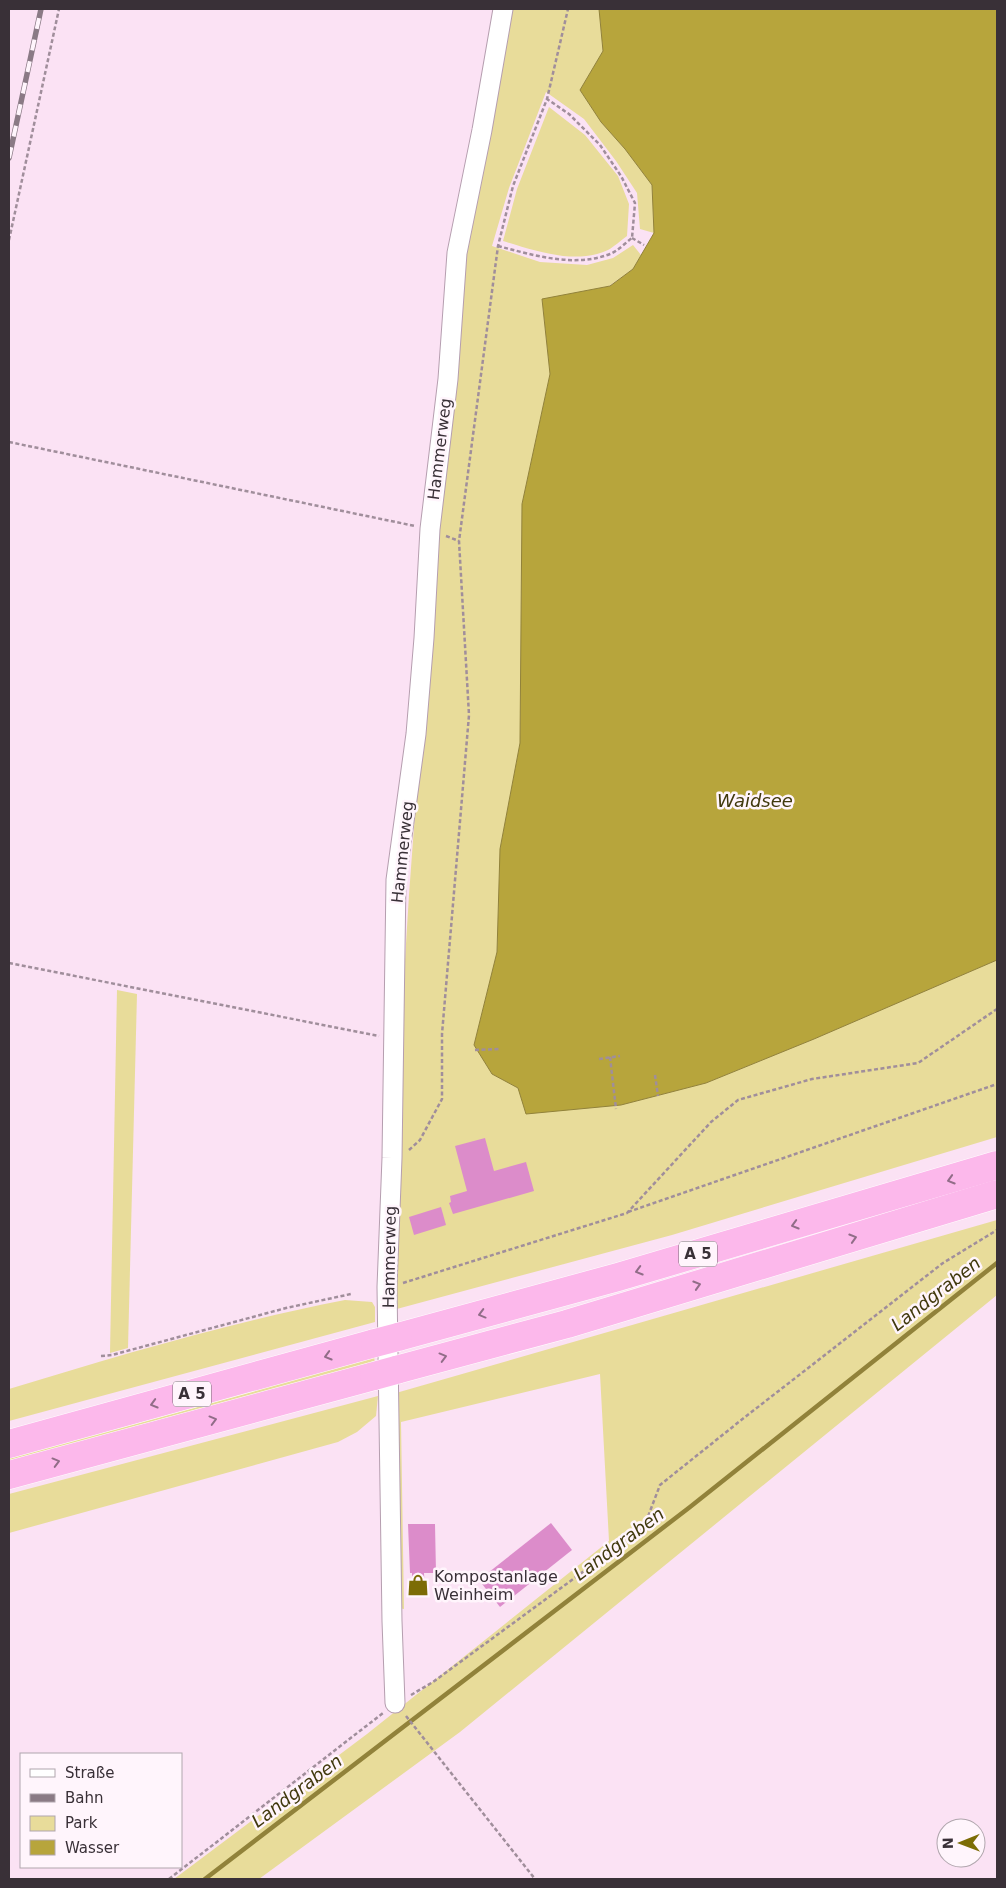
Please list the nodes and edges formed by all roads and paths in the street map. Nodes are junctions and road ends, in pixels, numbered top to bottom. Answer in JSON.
{"nodes":[{"id":1,"x":59,"y":9,"type":"edge"},
{"id":2,"x":503,"y":9,"type":"edge"},
{"id":3,"x":568,"y":9,"type":"edge"},
{"id":4,"x":547,"y":98,"type":"junction"},
{"id":5,"x":632,"y":238,"type":"junction"},
{"id":6,"x":9,"y":240,"type":"edge"},
{"id":7,"x":644,"y":245,"type":"dead end"},
{"id":8,"x":498,"y":246,"type":"junction"},
{"id":9,"x":9,"y":442,"type":"edge"},
{"id":10,"x":430,"y":529,"type":"junction"},
{"id":11,"x":9,"y":963,"type":"edge"},
{"id":12,"x":997,"y":1009,"type":"edge"},
{"id":13,"x":393,"y":1038,"type":"junction"},
{"id":14,"x":501,"y":1049,"type":"dead end"},
{"id":15,"x":475,"y":1050,"type":"dead end"},
{"id":16,"x":620,"y":1056,"type":"dead end"},
{"id":17,"x":610,"y":1057,"type":"junction"},
{"id":18,"x":599,"y":1059,"type":"dead end"},
{"id":19,"x":655,"y":1075,"type":"dead end"},
{"id":20,"x":997,"y":1084,"type":"edge"},
{"id":21,"x":658,"y":1096,"type":"dead end"},
{"id":22,"x":616,"y":1109,"type":"dead end"},
{"id":23,"x":392,"y":1158,"type":"junction"},
{"id":24,"x":997,"y":1166,"type":"edge"},
{"id":25,"x":997,"y":1194,"type":"edge"},
{"id":26,"x":627,"y":1213,"type":"junction"},
{"id":27,"x":997,"y":1230,"type":"edge"},
{"id":28,"x":387,"y":1287,"type":"junction"},
{"id":29,"x":352,"y":1294,"type":"dead end"},
{"id":30,"x":102,"y":1356,"type":"dead end"},
{"id":31,"x":9,"y":1444,"type":"edge"},
{"id":32,"x":9,"y":1474,"type":"edge"},
{"id":33,"x":400,"y":1709,"type":"junction"},
{"id":34,"x":170,"y":1879,"type":"edge"},
{"id":35,"x":534,"y":1879,"type":"edge"}],
"edges":[{"from":1,"to":6,"type":"path"},
{"from":2,"to":10,"type":"street","name":"Hammerweg"},
{"from":3,"to":4,"type":"path"},
{"from":4,"to":5,"type":"path"},
{"from":4,"to":8,"type":"path"},
{"from":5,"to":7,"type":"path"},
{"from":5,"to":8,"type":"path"},
{"from":8,"to":23,"type":"path"},
{"from":9,"to":10,"type":"path"},
{"from":10,"to":13,"type":"street","name":"Hammerweg"},
{"from":11,"to":13,"type":"path"},
{"from":12,"to":26,"type":"path"},
{"from":13,"to":23,"type":"street","name":"Hammerweg"},
{"from":14,"to":15,"type":"path"},
{"from":16,"to":17,"type":"path"},
{"from":17,"to":18,"type":"path"},
{"from":17,"to":22,"type":"path"},
{"from":19,"to":21,"type":"path"},
{"from":20,"to":26,"type":"path"},
{"from":23,"to":28,"type":"street","name":"Hammerweg"},
{"from":24,"to":31,"type":"highway","number":"A 5","one_way":true},
{"from":32,"to":25,"type":"highway","number":"A 5","one_way":true},
{"from":26,"to":28,"type":"path"},
{"from":27,"to":33,"type":"path"},
{"from":28,"to":33,"type":"street","name":"Hammerweg"},
{"from":29,"to":30,"type":"path"},
{"from":33,"to":34,"type":"path"},
{"from":33,"to":35,"type":"path"}]}
